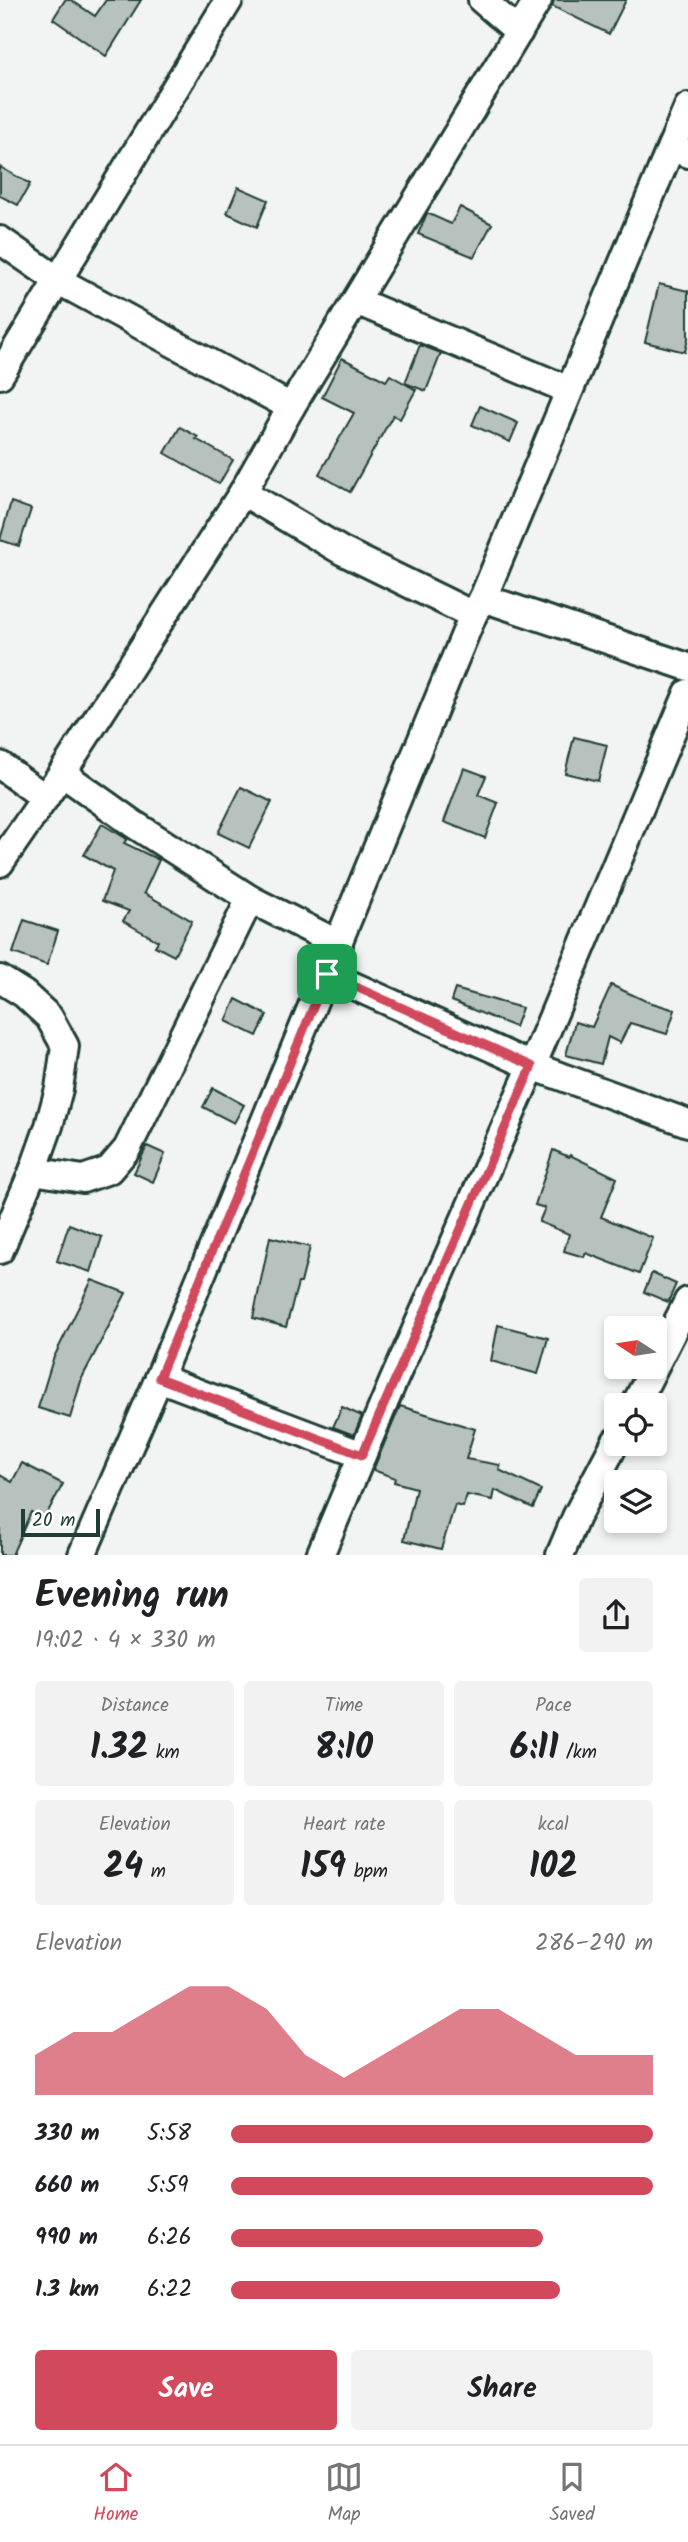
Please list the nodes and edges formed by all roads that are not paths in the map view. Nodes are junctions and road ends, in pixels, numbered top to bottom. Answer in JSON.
{"nodes":[{"id":1,"x":229,"y":0,"type":"edge"},
{"id":2,"x":482,"y":0,"type":"edge"},
{"id":3,"x":538,"y":0,"type":"edge"},
{"id":4,"x":519,"y":32,"type":"junction"},
{"id":5,"x":688,"y":107,"type":"edge"},
{"id":6,"x":680,"y":150,"type":"edge"},
{"id":7,"x":0,"y":240,"type":"edge"},
{"id":8,"x":58,"y":281,"type":"junction"},
{"id":9,"x":356,"y":301,"type":"junction"},
{"id":10,"x":0,"y":375,"type":"edge"},
{"id":11,"x":569,"y":390,"type":"junction"},
{"id":12,"x":291,"y":407,"type":"junction"},
{"id":13,"x":243,"y":492,"type":"junction"},
{"id":14,"x":478,"y":607,"type":"junction"},
{"id":15,"x":688,"y":667,"type":"edge"},
{"id":16,"x":688,"y":693,"type":"edge"},
{"id":17,"x":0,"y":765,"type":"edge"},
{"id":18,"x":62,"y":773,"type":"junction"},
{"id":19,"x":45,"y":798,"type":"junction"},
{"id":20,"x":0,"y":863,"type":"edge"},
{"id":21,"x":250,"y":899,"type":"junction"},
{"id":22,"x":339,"y":944,"type":"junction"},
{"id":23,"x":327,"y":974,"type":"junction"},
{"id":24,"x":0,"y":979,"type":"edge"},
{"id":25,"x":532,"y":1066,"type":"junction"},
{"id":26,"x":688,"y":1123,"type":"edge"},
{"id":27,"x":33,"y":1171,"type":"junction"},
{"id":28,"x":0,"y":1250,"type":"edge"},
{"id":29,"x":688,"y":1301,"type":"edge"},
{"id":30,"x":679,"y":1342,"type":"edge"},
{"id":31,"x":159,"y":1378,"type":"junction"},
{"id":32,"x":643,"y":1393,"type":"edge"},
{"id":33,"x":362,"y":1455,"type":"junction"},
{"id":34,"x":608,"y":1456,"type":"edge"},
{"id":35,"x":82,"y":1555,"type":"edge"},
{"id":36,"x":320,"y":1555,"type":"edge"},
{"id":37,"x":560,"y":1555,"type":"edge"}],
"edges":[{"from":1,"to":8,"type":"street"},
{"from":2,"to":4,"type":"street"},
{"from":3,"to":4,"type":"street"},
{"from":4,"to":9,"type":"street"},
{"from":5,"to":6,"type":"street"},
{"from":6,"to":11,"type":"street"},
{"from":7,"to":8,"type":"street"},
{"from":8,"to":10,"type":"street"},
{"from":8,"to":12,"type":"street"},
{"from":9,"to":11,"type":"street"},
{"from":9,"to":12,"type":"street"},
{"from":11,"to":14,"type":"street"},
{"from":12,"to":13,"type":"street"},
{"from":13,"to":14,"type":"street"},
{"from":13,"to":18,"type":"street"},
{"from":14,"to":15,"type":"street"},
{"from":14,"to":22,"type":"street"},
{"from":16,"to":25,"type":"street"},
{"from":17,"to":19,"type":"street"},
{"from":18,"to":19,"type":"street"},
{"from":18,"to":21,"type":"street"},
{"from":19,"to":20,"type":"street"},
{"from":21,"to":22,"type":"street"},
{"from":21,"to":27,"type":"street"},
{"from":22,"to":23,"type":"street"},
{"from":23,"to":25,"type":"street"},
{"from":23,"to":31,"type":"street"},
{"from":24,"to":27,"type":"street"},
{"from":25,"to":26,"type":"street"},
{"from":25,"to":33,"type":"street"},
{"from":27,"to":28,"type":"street"},
{"from":29,"to":30,"type":"street"},
{"from":30,"to":32,"type":"street"},
{"from":31,"to":33,"type":"street"},
{"from":31,"to":35,"type":"street"},
{"from":33,"to":36,"type":"street"},
{"from":34,"to":37,"type":"street"}]}
